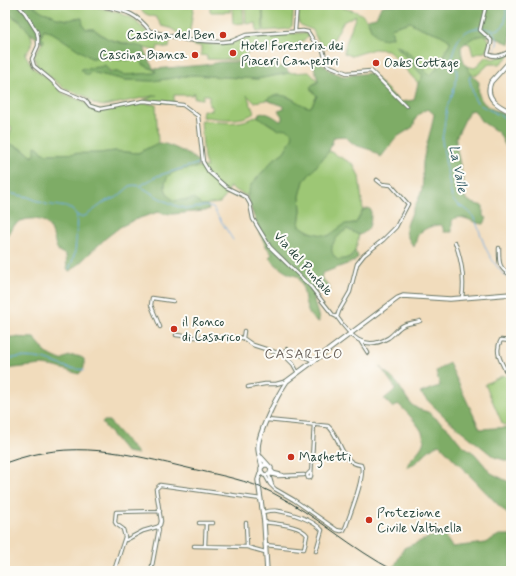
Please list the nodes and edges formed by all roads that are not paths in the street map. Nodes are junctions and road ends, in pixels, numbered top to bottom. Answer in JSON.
{"nodes":[{"id":1,"x":18,"y":5,"type":"edge"},
{"id":2,"x":97,"y":5,"type":"edge"},
{"id":3,"x":297,"y":5,"type":"edge"},
{"id":4,"x":486,"y":5,"type":"edge"},
{"id":5,"x":295,"y":31,"type":"junction"},
{"id":6,"x":511,"y":51,"type":"edge"},
{"id":7,"x":511,"y":60,"type":"edge"},
{"id":8,"x":406,"y":106,"type":"dead end"},
{"id":9,"x":511,"y":112,"type":"edge"},
{"id":10,"x":377,"y":180,"type":"dead end"},
{"id":11,"x":455,"y":242,"type":"dead end"},
{"id":12,"x":498,"y":248,"type":"dead end"},
{"id":13,"x":511,"y":275,"type":"edge"},
{"id":14,"x":511,"y":294,"type":"edge"},
{"id":15,"x":462,"y":298,"type":"junction"},
{"id":16,"x":173,"y":301,"type":"dead end"},
{"id":17,"x":338,"y":317,"type":"junction"},
{"id":18,"x":420,"y":321,"type":"dead end"},
{"id":19,"x":160,"y":327,"type":"dead end"},
{"id":20,"x":244,"y":331,"type":"dead end"},
{"id":21,"x":176,"y":334,"type":"dead end"},
{"id":22,"x":350,"y":334,"type":"junction"},
{"id":23,"x":243,"y":338,"type":"junction"},
{"id":24,"x":511,"y":341,"type":"edge"},
{"id":25,"x":361,"y":342,"type":"junction"},
{"id":26,"x":368,"y":353,"type":"dead end"},
{"id":27,"x":283,"y":354,"type":"junction"},
{"id":28,"x":314,"y":361,"type":"junction"},
{"id":29,"x":298,"y":373,"type":"junction"},
{"id":30,"x":507,"y":373,"type":"dead end"},
{"id":31,"x":287,"y":381,"type":"junction"},
{"id":32,"x":248,"y":387,"type":"dead end"},
{"id":33,"x":268,"y":420,"type":"junction"},
{"id":34,"x":314,"y":424,"type":"junction"},
{"id":35,"x":260,"y":456,"type":"junction"},
{"id":36,"x":268,"y":466,"type":"junction"},
{"id":37,"x":262,"y":469,"type":"junction"},
{"id":38,"x":311,"y":471,"type":"dead end"},
{"id":39,"x":268,"y":474,"type":"junction"},
{"id":40,"x":304,"y":475,"type":"dead end"},
{"id":41,"x":259,"y":485,"type":"junction"},
{"id":42,"x":261,"y":499,"type":"junction"},
{"id":43,"x":160,"y":511,"type":"junction"},
{"id":44,"x":263,"y":512,"type":"junction"},
{"id":45,"x":264,"y":522,"type":"junction"},
{"id":46,"x":199,"y":523,"type":"dead end"},
{"id":47,"x":206,"y":523,"type":"junction"},
{"id":48,"x":213,"y":523,"type":"dead end"},
{"id":49,"x":246,"y":523,"type":"dead end"},
{"id":50,"x":158,"y":528,"type":"junction"},
{"id":51,"x":125,"y":540,"type":"junction"},
{"id":52,"x":265,"y":545,"type":"junction"},
{"id":53,"x":194,"y":546,"type":"dead end"},
{"id":54,"x":205,"y":546,"type":"junction"},
{"id":55,"x":247,"y":547,"type":"junction"},
{"id":56,"x":316,"y":551,"type":"dead end"},
{"id":57,"x":265,"y":552,"type":"junction"},
{"id":58,"x":114,"y":571,"type":"edge"},
{"id":59,"x":151,"y":571,"type":"edge"},
{"id":60,"x":267,"y":571,"type":"edge"}],
"edges":[{"from":1,"to":17,"type":"street","name":"Via del Puntale"},
{"from":2,"to":5,"type":"street"},
{"from":3,"to":5,"type":"street"},
{"from":4,"to":6,"type":"street"},
{"from":5,"to":8,"type":"street"},
{"from":7,"to":9,"type":"street"},
{"from":10,"to":17,"type":"street"},
{"from":11,"to":15,"type":"street"},
{"from":12,"to":13,"type":"street"},
{"from":14,"to":15,"type":"street"},
{"from":15,"to":22,"type":"street"},
{"from":16,"to":19,"type":"street"},
{"from":17,"to":22,"type":"street"},
{"from":18,"to":25,"type":"street"},
{"from":20,"to":23,"type":"street"},
{"from":21,"to":23,"type":"street"},
{"from":22,"to":25,"type":"street"},
{"from":22,"to":28,"type":"street"},
{"from":23,"to":27,"type":"street"},
{"from":24,"to":30,"type":"street"},
{"from":25,"to":26,"type":"street"},
{"from":27,"to":28,"type":"street"},
{"from":27,"to":29,"type":"street"},
{"from":28,"to":29,"type":"street"},
{"from":29,"to":31,"type":"street"},
{"from":31,"to":32,"type":"street"},
{"from":31,"to":33,"type":"street"},
{"from":33,"to":34,"type":"street"},
{"from":33,"to":35,"type":"street"},
{"from":34,"to":38,"type":"street"},
{"from":34,"to":39,"type":"street"},
{"from":35,"to":36,"type":"street"},
{"from":35,"to":37,"type":"street"},
{"from":36,"to":37,"type":"street"},
{"from":36,"to":39,"type":"street"},
{"from":37,"to":39,"type":"street"},
{"from":37,"to":41,"type":"street"},
{"from":39,"to":40,"type":"street"},
{"from":39,"to":41,"type":"street"},
{"from":41,"to":42,"type":"street"},
{"from":42,"to":43,"type":"street"},
{"from":42,"to":44,"type":"street"},
{"from":43,"to":50,"type":"street"},
{"from":43,"to":51,"type":"street"},
{"from":44,"to":45,"type":"street"},
{"from":44,"to":56,"type":"street"},
{"from":45,"to":52,"type":"street"},
{"from":45,"to":52,"type":"street"},
{"from":46,"to":47,"type":"street"},
{"from":47,"to":48,"type":"street"},
{"from":47,"to":54,"type":"street"},
{"from":49,"to":55,"type":"street"},
{"from":50,"to":51,"type":"street"},
{"from":50,"to":59,"type":"street"},
{"from":51,"to":58,"type":"street"},
{"from":52,"to":57,"type":"street"},
{"from":53,"to":54,"type":"street"},
{"from":54,"to":55,"type":"street"},
{"from":55,"to":57,"type":"street"},
{"from":57,"to":60,"type":"street"}]}
